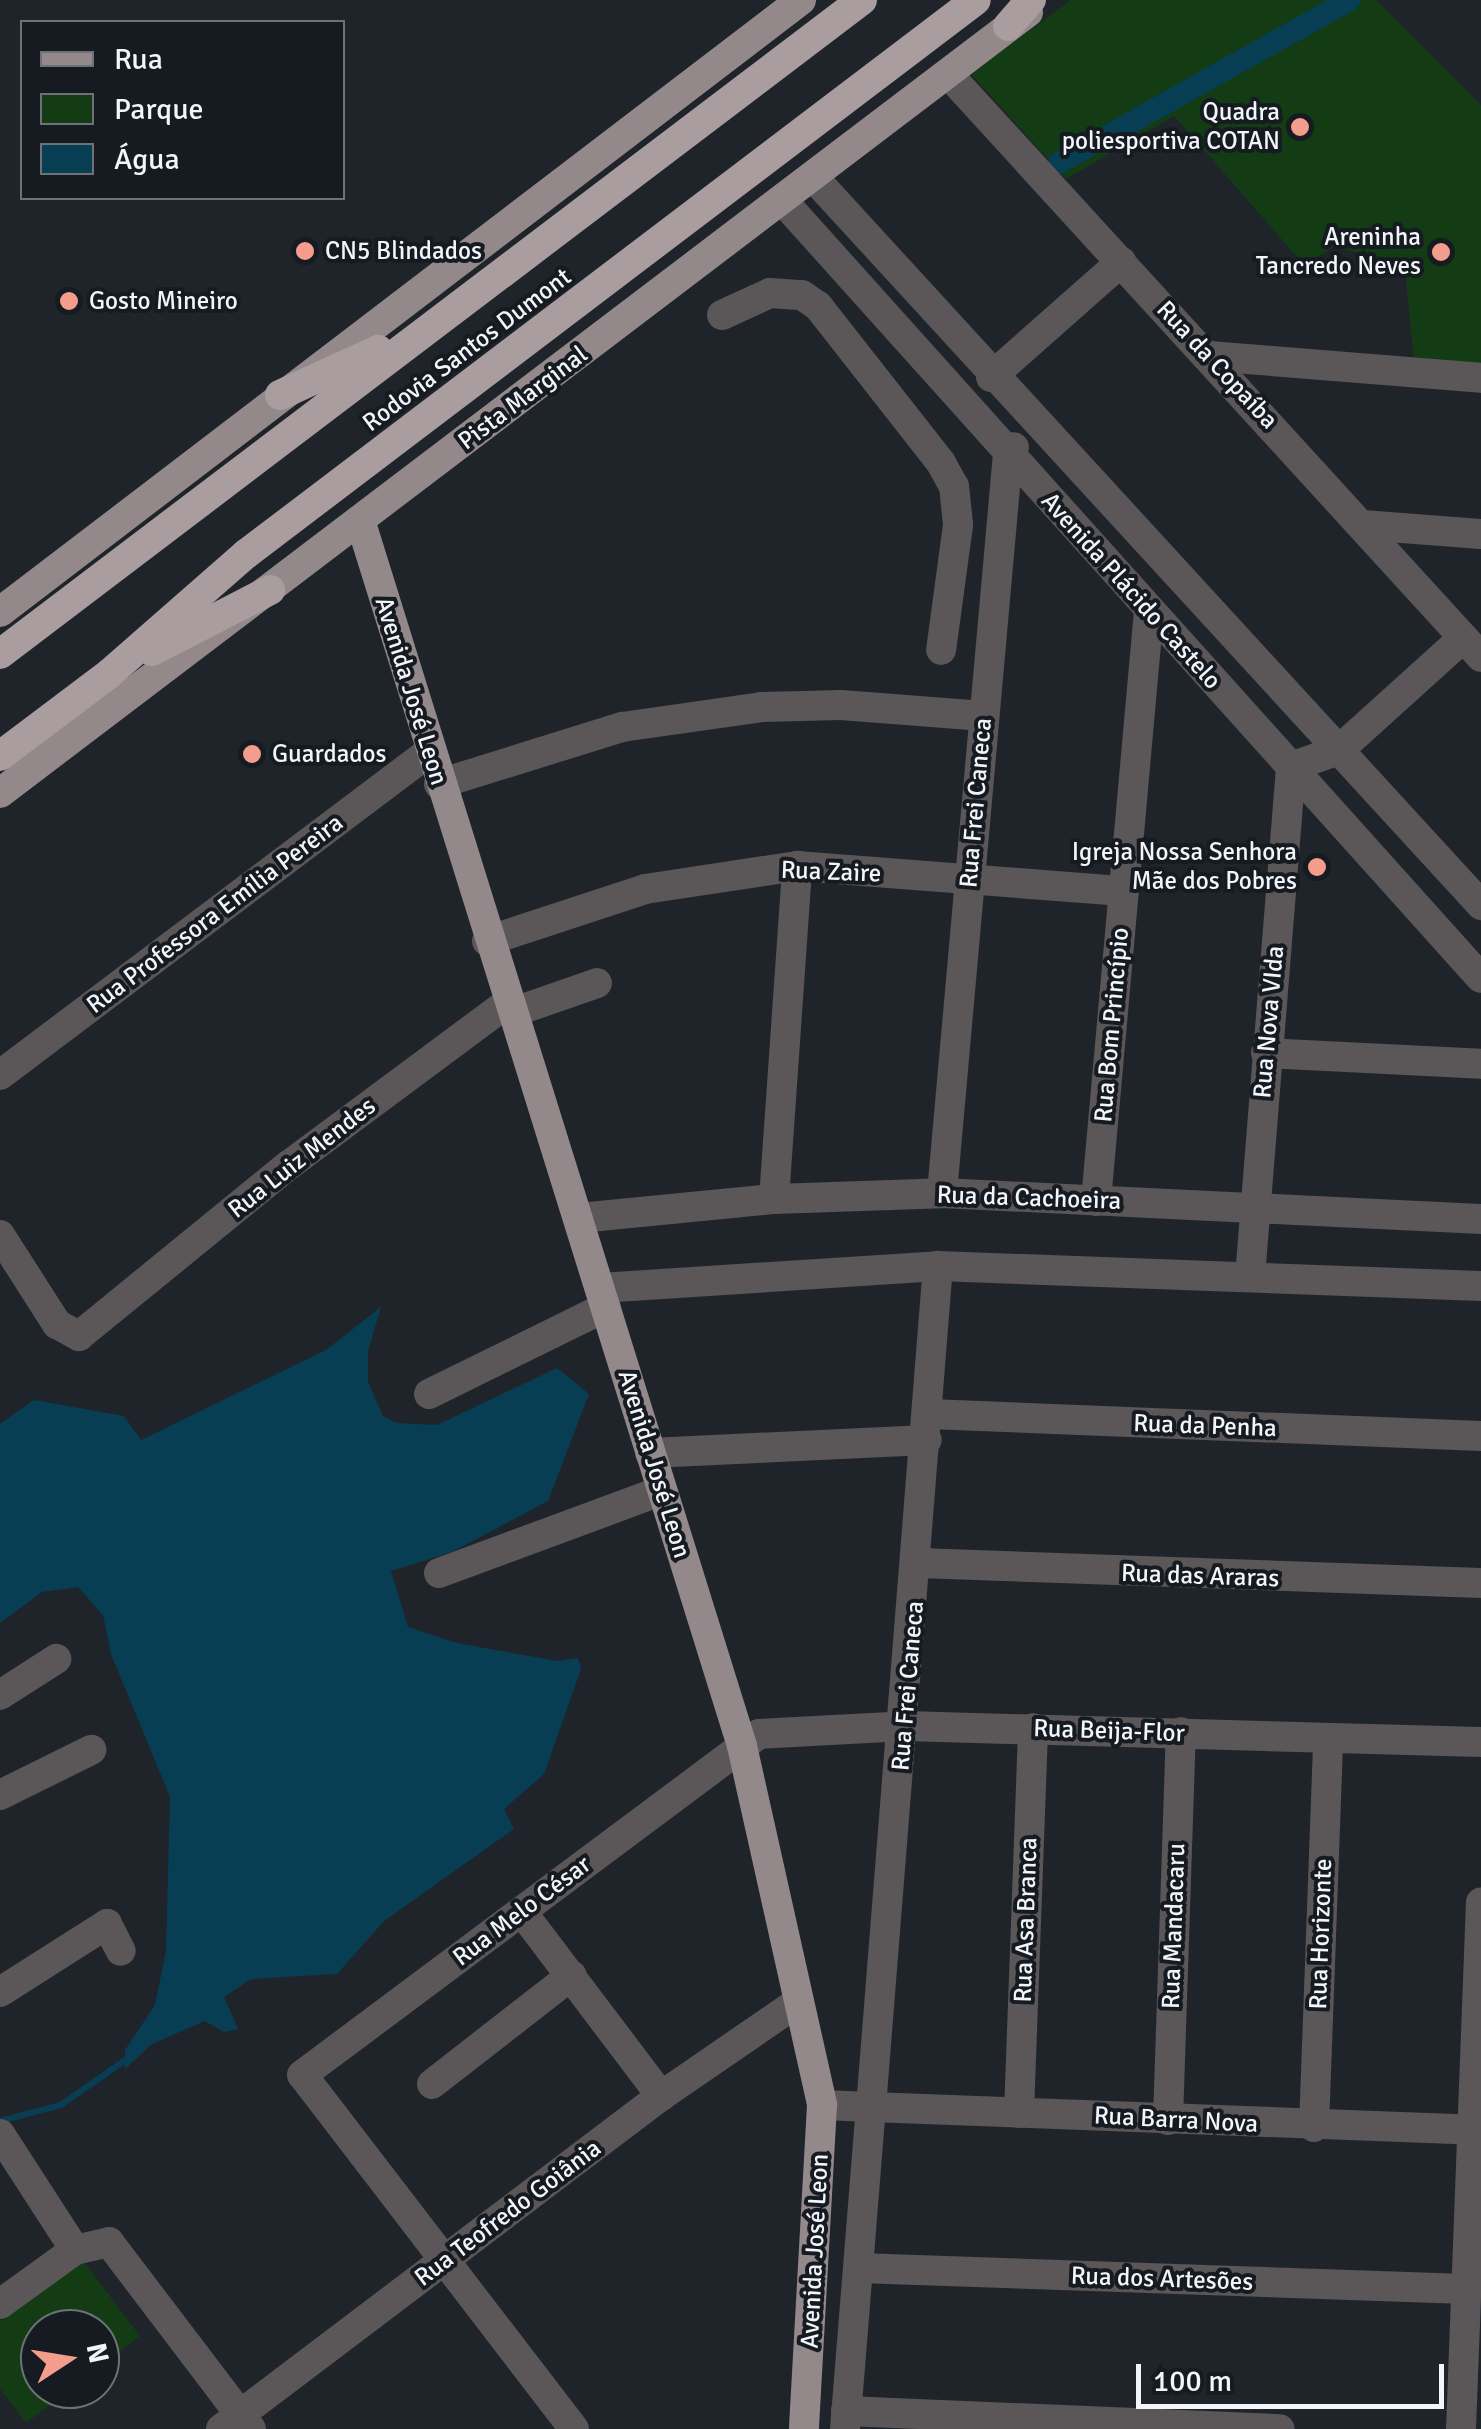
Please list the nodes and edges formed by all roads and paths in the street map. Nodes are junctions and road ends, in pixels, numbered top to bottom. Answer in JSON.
{"nodes":[{"id":1,"x":801,"y":0,"type":"edge"},
{"id":2,"x":862,"y":0,"type":"edge"},
{"id":3,"x":976,"y":0,"type":"edge"},
{"id":4,"x":1032,"y":0,"type":"edge"},
{"id":5,"x":1044,"y":0,"type":"edge"},
{"id":6,"x":1008,"y":26,"type":"junction"},
{"id":7,"x":950,"y":76,"type":"junction"},
{"id":8,"x":814,"y":178,"type":"junction"},
{"id":9,"x":783,"y":201,"type":"junction"},
{"id":10,"x":1121,"y":262,"type":"junction"},
{"id":11,"x":722,"y":314,"type":"dead end"},
{"id":12,"x":430,"y":326,"type":"junction"},
{"id":13,"x":893,"y":326,"type":"junction"},
{"id":14,"x":1209,"y":356,"type":"junction"},
{"id":15,"x":858,"y":358,"type":"junction"},
{"id":16,"x":990,"y":377,"type":"junction"},
{"id":17,"x":1481,"y":378,"type":"edge"},
{"id":18,"x":280,"y":395,"type":"junction"},
{"id":19,"x":1037,"y":425,"type":"junction"},
{"id":20,"x":1008,"y":454,"type":"junction"},
{"id":21,"x":360,"y":520,"type":"junction"},
{"id":22,"x":1363,"y":525,"type":"junction"},
{"id":23,"x":1481,"y":534,"type":"edge"},
{"id":24,"x":270,"y":590,"type":"junction"},
{"id":25,"x":1149,"y":610,"type":"junction"},
{"id":26,"x":0,"y":612,"type":"edge"},
{"id":27,"x":1472,"y":648,"type":"edge"},
{"id":28,"x":941,"y":650,"type":"dead end"},
{"id":29,"x":0,"y":654,"type":"edge"},
{"id":30,"x":110,"y":673,"type":"junction"},
{"id":31,"x":984,"y":716,"type":"junction"},
{"id":32,"x":1339,"y":750,"type":"junction"},
{"id":33,"x":429,"y":752,"type":"junction"},
{"id":34,"x":0,"y":756,"type":"edge"},
{"id":35,"x":1291,"y":767,"type":"junction"},
{"id":36,"x":438,"y":784,"type":"junction"},
{"id":37,"x":0,"y":793,"type":"edge"},
{"id":38,"x":797,"y":866,"type":"junction"},
{"id":39,"x":969,"y":878,"type":"junction"},
{"id":40,"x":1123,"y":891,"type":"junction"},
{"id":41,"x":1481,"y":905,"type":"edge"},
{"id":42,"x":487,"y":942,"type":"junction"},
{"id":43,"x":1481,"y":978,"type":"edge"},
{"id":44,"x":597,"y":983,"type":"dead end"},
{"id":45,"x":509,"y":1008,"type":"junction"},
{"id":46,"x":1266,"y":1053,"type":"junction"},
{"id":47,"x":1481,"y":1064,"type":"edge"},
{"id":48,"x":0,"y":1076,"type":"edge"},
{"id":49,"x":942,"y":1194,"type":"junction"},
{"id":50,"x":774,"y":1198,"type":"junction"},
{"id":51,"x":1096,"y":1201,"type":"junction"},
{"id":52,"x":1253,"y":1218,"type":"junction"},
{"id":53,"x":1481,"y":1219,"type":"edge"},
{"id":54,"x":581,"y":1226,"type":"junction"},
{"id":55,"x":0,"y":1235,"type":"edge"},
{"id":56,"x":938,"y":1266,"type":"junction"},
{"id":57,"x":1250,"y":1273,"type":"junction"},
{"id":58,"x":1481,"y":1286,"type":"edge"},
{"id":59,"x":600,"y":1288,"type":"junction"},
{"id":60,"x":429,"y":1394,"type":"dead end"},
{"id":61,"x":928,"y":1427,"type":"junction"},
{"id":62,"x":1481,"y":1436,"type":"edge"},
{"id":63,"x":650,"y":1454,"type":"junction"},
{"id":64,"x":660,"y":1491,"type":"junction"},
{"id":65,"x":919,"y":1563,"type":"junction"},
{"id":66,"x":439,"y":1573,"type":"dead end"},
{"id":67,"x":1481,"y":1583,"type":"edge"},
{"id":68,"x":56,"y":1659,"type":"dead end"},
{"id":69,"x":0,"y":1695,"type":"edge"},
{"id":70,"x":905,"y":1726,"type":"junction"},
{"id":71,"x":1033,"y":1728,"type":"junction"},
{"id":72,"x":1181,"y":1732,"type":"junction"},
{"id":73,"x":1328,"y":1741,"type":"junction"},
{"id":74,"x":1481,"y":1742,"type":"edge"},
{"id":75,"x":742,"y":1746,"type":"junction"},
{"id":76,"x":91,"y":1750,"type":"dead end"},
{"id":77,"x":0,"y":1795,"type":"edge"},
{"id":78,"x":1481,"y":1902,"type":"edge"},
{"id":79,"x":522,"y":1912,"type":"junction"},
{"id":80,"x":122,"y":1951,"type":"dead end"},
{"id":81,"x":572,"y":1975,"type":"junction"},
{"id":82,"x":0,"y":1992,"type":"edge"},
{"id":83,"x":798,"y":2002,"type":"junction"},
{"id":84,"x":432,"y":2084,"type":"dead end"},
{"id":85,"x":661,"y":2096,"type":"junction"},
{"id":86,"x":822,"y":2106,"type":"junction"},
{"id":87,"x":871,"y":2106,"type":"junction"},
{"id":88,"x":1018,"y":2112,"type":"junction"},
{"id":89,"x":1168,"y":2120,"type":"junction"},
{"id":90,"x":1314,"y":2127,"type":"junction"},
{"id":91,"x":1476,"y":2130,"type":"edge"},
{"id":92,"x":0,"y":2134,"type":"edge"},
{"id":93,"x":75,"y":2250,"type":"junction"},
{"id":94,"x":445,"y":2259,"type":"junction"},
{"id":95,"x":859,"y":2268,"type":"junction"},
{"id":96,"x":1466,"y":2289,"type":"junction"},
{"id":97,"x":0,"y":2304,"type":"edge"},
{"id":98,"x":846,"y":2420,"type":"edge"},
{"id":99,"x":238,"y":2424,"type":"edge"},
{"id":100,"x":574,"y":2429,"type":"edge"},
{"id":101,"x":804,"y":2429,"type":"edge"},
{"id":102,"x":1280,"y":2429,"type":"edge"},
{"id":103,"x":1461,"y":2429,"type":"edge"}],
"edges":[{"from":1,"to":18,"type":"main road"},
{"from":2,"to":12,"type":"highway","name":"Rodovia Santos Dumont"},
{"from":3,"to":30,"type":"highway","name":"Rodovia Santos Dumont"},
{"from":4,"to":6,"type":"highway"},
{"from":5,"to":6,"type":"main road","name":"Pista Marginal"},
{"from":6,"to":7,"type":"main road","name":"Pista Marginal"},
{"from":7,"to":8,"type":"main road","name":"Pista Marginal"},
{"from":7,"to":10,"type":"street","name":"Rua da Copaíba"},
{"from":8,"to":9,"type":"main road","name":"Pista Marginal"},
{"from":8,"to":16,"type":"street","name":"Avenida Plácido Castelo"},
{"from":9,"to":13,"type":"street","name":"Avenida Plácido Castelo"},
{"from":9,"to":21,"type":"main road","name":"Pista Marginal"},
{"from":10,"to":14,"type":"street","name":"Rua da Copaíba"},
{"from":10,"to":16,"type":"street"},
{"from":11,"to":15,"type":"street"},
{"from":12,"to":18,"type":"highway"},
{"from":12,"to":29,"type":"highway","name":"Rodovia Santos Dumont"},
{"from":13,"to":15,"type":"street"},
{"from":13,"to":20,"type":"street","name":"Avenida Plácido Castelo"},
{"from":14,"to":17,"type":"street"},
{"from":14,"to":22,"type":"street","name":"Rua da Copaíba"},
{"from":15,"to":28,"type":"street"},
{"from":16,"to":19,"type":"street","name":"Avenida Plácido Castelo"},
{"from":18,"to":26,"type":"main road"},
{"from":19,"to":20,"type":"street"},
{"from":19,"to":32,"type":"street","name":"Avenida Plácido Castelo"},
{"from":20,"to":25,"type":"street","name":"Avenida Plácido Castelo"},
{"from":20,"to":31,"type":"street","name":"Rua Frei Caneca"},
{"from":21,"to":24,"type":"main road","name":"Pista Marginal"},
{"from":21,"to":33,"type":"main road","name":"Avenida José Leon"},
{"from":22,"to":23,"type":"street"},
{"from":22,"to":27,"type":"street","name":"Rua da Copaíba"},
{"from":24,"to":30,"type":"highway"},
{"from":24,"to":37,"type":"main road","name":"Pista Marginal"},
{"from":25,"to":35,"type":"street","name":"Avenida Plácido Castelo"},
{"from":25,"to":40,"type":"street","name":"Rua Bom Princípio"},
{"from":27,"to":32,"type":"street"},
{"from":30,"to":34,"type":"highway","name":"Rodovia Santos Dumont"},
{"from":31,"to":36,"type":"street"},
{"from":31,"to":39,"type":"street","name":"Rua Frei Caneca"},
{"from":32,"to":35,"type":"street"},
{"from":32,"to":41,"type":"street","name":"Avenida Plácido Castelo"},
{"from":33,"to":36,"type":"main road","name":"Avenida José Leon"},
{"from":33,"to":48,"type":"street","name":"Rua Professora Emília Pereira"},
{"from":35,"to":43,"type":"street","name":"Avenida Plácido Castelo"},
{"from":35,"to":46,"type":"street","name":"Rua Nova VIda"},
{"from":36,"to":42,"type":"main road","name":"Avenida José Leon"},
{"from":38,"to":39,"type":"street","name":"Rua Zaire"},
{"from":38,"to":42,"type":"street","name":"Rua Zaire"},
{"from":38,"to":50,"type":"street"},
{"from":39,"to":40,"type":"street","name":"Rua Zaire"},
{"from":39,"to":49,"type":"street","name":"Rua Frei Caneca"},
{"from":40,"to":51,"type":"street","name":"Rua Bom Princípio"},
{"from":42,"to":45,"type":"main road","name":"Avenida José Leon"},
{"from":44,"to":45,"type":"street","name":"Rua Luiz Mendes"},
{"from":45,"to":54,"type":"main road","name":"Avenida José Leon"},
{"from":45,"to":55,"type":"street","name":"Rua Luiz Mendes"},
{"from":46,"to":47,"type":"street"},
{"from":46,"to":52,"type":"street","name":"Rua Nova VIda"},
{"from":49,"to":50,"type":"street","name":"Rua da Cachoeira"},
{"from":49,"to":51,"type":"street","name":"Rua da Cachoeira"},
{"from":50,"to":54,"type":"street","name":"Rua da Cachoeira"},
{"from":51,"to":52,"type":"street","name":"Rua da Cachoeira"},
{"from":52,"to":53,"type":"street","name":"Rua da Cachoeira"},
{"from":52,"to":57,"type":"street","name":"Rua Nova VIda"},
{"from":54,"to":59,"type":"main road","name":"Avenida José Leon"},
{"from":56,"to":57,"type":"street"},
{"from":56,"to":59,"type":"street"},
{"from":56,"to":61,"type":"street","name":"Rua Frei Caneca"},
{"from":57,"to":58,"type":"street"},
{"from":59,"to":60,"type":"street"},
{"from":59,"to":63,"type":"main road","name":"Avenida José Leon"},
{"from":61,"to":62,"type":"street","name":"Rua da Penha"},
{"from":61,"to":63,"type":"street","name":"Rua da Penha"},
{"from":61,"to":65,"type":"street","name":"Rua Frei Caneca"},
{"from":63,"to":64,"type":"main road","name":"Avenida José Leon"},
{"from":64,"to":66,"type":"street"},
{"from":64,"to":75,"type":"main road","name":"Avenida José Leon"},
{"from":65,"to":67,"type":"street","name":"Rua das Araras"},
{"from":65,"to":70,"type":"street","name":"Rua Frei Caneca"},
{"from":68,"to":69,"type":"street"},
{"from":70,"to":71,"type":"street","name":"Rua Beija-Flor"},
{"from":70,"to":75,"type":"street","name":"Rua Beija-Flor"},
{"from":70,"to":87,"type":"street","name":"Rua Frei Caneca"},
{"from":71,"to":72,"type":"street","name":"Rua Beija-Flor"},
{"from":71,"to":88,"type":"street","name":"Rua Asa Branca"},
{"from":72,"to":73,"type":"street","name":"Rua Beija-Flor"},
{"from":72,"to":89,"type":"street","name":"Rua Mandacaru"},
{"from":73,"to":74,"type":"street","name":"Rua Beija-Flor"},
{"from":73,"to":90,"type":"street","name":"Rua Horizonte"},
{"from":75,"to":79,"type":"street","name":"Rua Melo César"},
{"from":75,"to":83,"type":"main road","name":"Avenida José Leon"},
{"from":76,"to":77,"type":"street"},
{"from":78,"to":91,"type":"street"},
{"from":79,"to":81,"type":"street"},
{"from":79,"to":94,"type":"street","name":"Rua Melo César"},
{"from":80,"to":82,"type":"street"},
{"from":81,"to":84,"type":"street"},
{"from":81,"to":85,"type":"street"},
{"from":83,"to":85,"type":"street","name":"Rua Teofredo Goiânia"},
{"from":83,"to":86,"type":"main road","name":"Avenida José Leon"},
{"from":85,"to":94,"type":"street","name":"Rua Teofredo Goiânia"},
{"from":86,"to":87,"type":"street"},
{"from":86,"to":101,"type":"main road","name":"Avenida José Leon"},
{"from":87,"to":88,"type":"street","name":"Rua Barra Nova"},
{"from":87,"to":95,"type":"street","name":"Rua Frei Caneca"},
{"from":88,"to":89,"type":"street","name":"Rua Barra Nova"},
{"from":89,"to":90,"type":"street","name":"Rua Barra Nova"},
{"from":90,"to":91,"type":"street","name":"Rua Barra Nova"},
{"from":91,"to":96,"type":"street"},
{"from":92,"to":93,"type":"street"},
{"from":93,"to":97,"type":"street"},
{"from":93,"to":99,"type":"street"},
{"from":94,"to":99,"type":"street","name":"Rua Teofredo Goiânia"},
{"from":94,"to":100,"type":"street"},
{"from":95,"to":96,"type":"street","name":"Rua dos Artesões"},
{"from":95,"to":98,"type":"street","name":"Rua Frei Caneca"},
{"from":96,"to":103,"type":"street"},
{"from":98,"to":102,"type":"street"}]}
